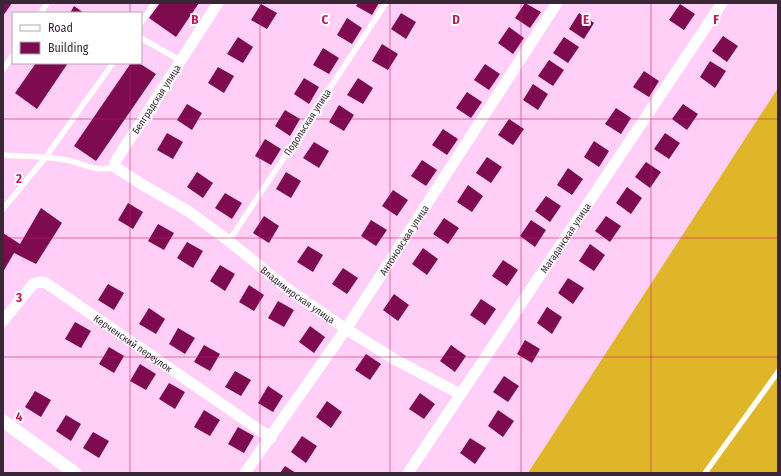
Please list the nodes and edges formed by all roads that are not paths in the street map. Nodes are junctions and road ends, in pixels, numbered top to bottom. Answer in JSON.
{"nodes":[{"id":1,"x":48,"y":3,"type":"edge"},
{"id":2,"x":154,"y":3,"type":"edge"},
{"id":3,"x":218,"y":3,"type":"edge"},
{"id":4,"x":386,"y":3,"type":"edge"},
{"id":5,"x":558,"y":3,"type":"edge"},
{"id":6,"x":717,"y":5,"type":"edge"},
{"id":7,"x":42,"y":12,"type":"edge"},
{"id":8,"x":142,"y":21,"type":"edge"},
{"id":9,"x":142,"y":39,"type":"edge"},
{"id":10,"x":12,"y":56,"type":"edge"},
{"id":11,"x":181,"y":61,"type":"junction"},
{"id":12,"x":112,"y":64,"type":"edge"},
{"id":13,"x":3,"y":70,"type":"edge"},
{"id":14,"x":3,"y":155,"type":"edge"},
{"id":15,"x":45,"y":158,"type":"junction"},
{"id":16,"x":115,"y":167,"type":"junction"},
{"id":17,"x":3,"y":209,"type":"edge"},
{"id":18,"x":229,"y":241,"type":"junction"},
{"id":19,"x":3,"y":321,"type":"edge"},
{"id":20,"x":346,"y":328,"type":"junction"},
{"id":21,"x":778,"y":372,"type":"edge"},
{"id":22,"x":460,"y":394,"type":"junction"},
{"id":23,"x":3,"y":421,"type":"edge"},
{"id":24,"x":270,"y":438,"type":"junction"},
{"id":25,"x":75,"y":473,"type":"edge"},
{"id":26,"x":245,"y":473,"type":"edge"},
{"id":27,"x":408,"y":473,"type":"edge"},
{"id":28,"x":705,"y":473,"type":"edge"}],
"edges":[{"from":1,"to":7,"type":"lane"},
{"from":2,"to":8,"type":"lane"},
{"from":3,"to":11,"type":"street","name":"Белградская улица"},
{"from":4,"to":18,"type":"lane","name":"Подольская улица"},
{"from":5,"to":20,"type":"street","name":"Антоновская улица"},
{"from":6,"to":22,"type":"street","name":"Магаданская улица"},
{"from":9,"to":11,"type":"lane"},
{"from":10,"to":13,"type":"lane"},
{"from":11,"to":16,"type":"street","name":"Белградская улица"},
{"from":12,"to":15,"type":"lane"},
{"from":14,"to":15,"type":"lane"},
{"from":15,"to":16,"type":"lane"},
{"from":15,"to":17,"type":"lane"},
{"from":16,"to":18,"type":"street","name":"Владимирская улица"},
{"from":18,"to":20,"type":"street","name":"Владимирская улица"},
{"from":19,"to":24,"type":"street","name":"Керченский переулок"},
{"from":20,"to":22,"type":"street","name":"Владимирская улица"},
{"from":20,"to":24,"type":"street","name":"Антоновская улица"},
{"from":21,"to":28,"type":"lane"},
{"from":22,"to":27,"type":"street","name":"Магаданская улица"},
{"from":23,"to":25,"type":"street"},
{"from":24,"to":26,"type":"street","name":"Антоновская улица"}]}
